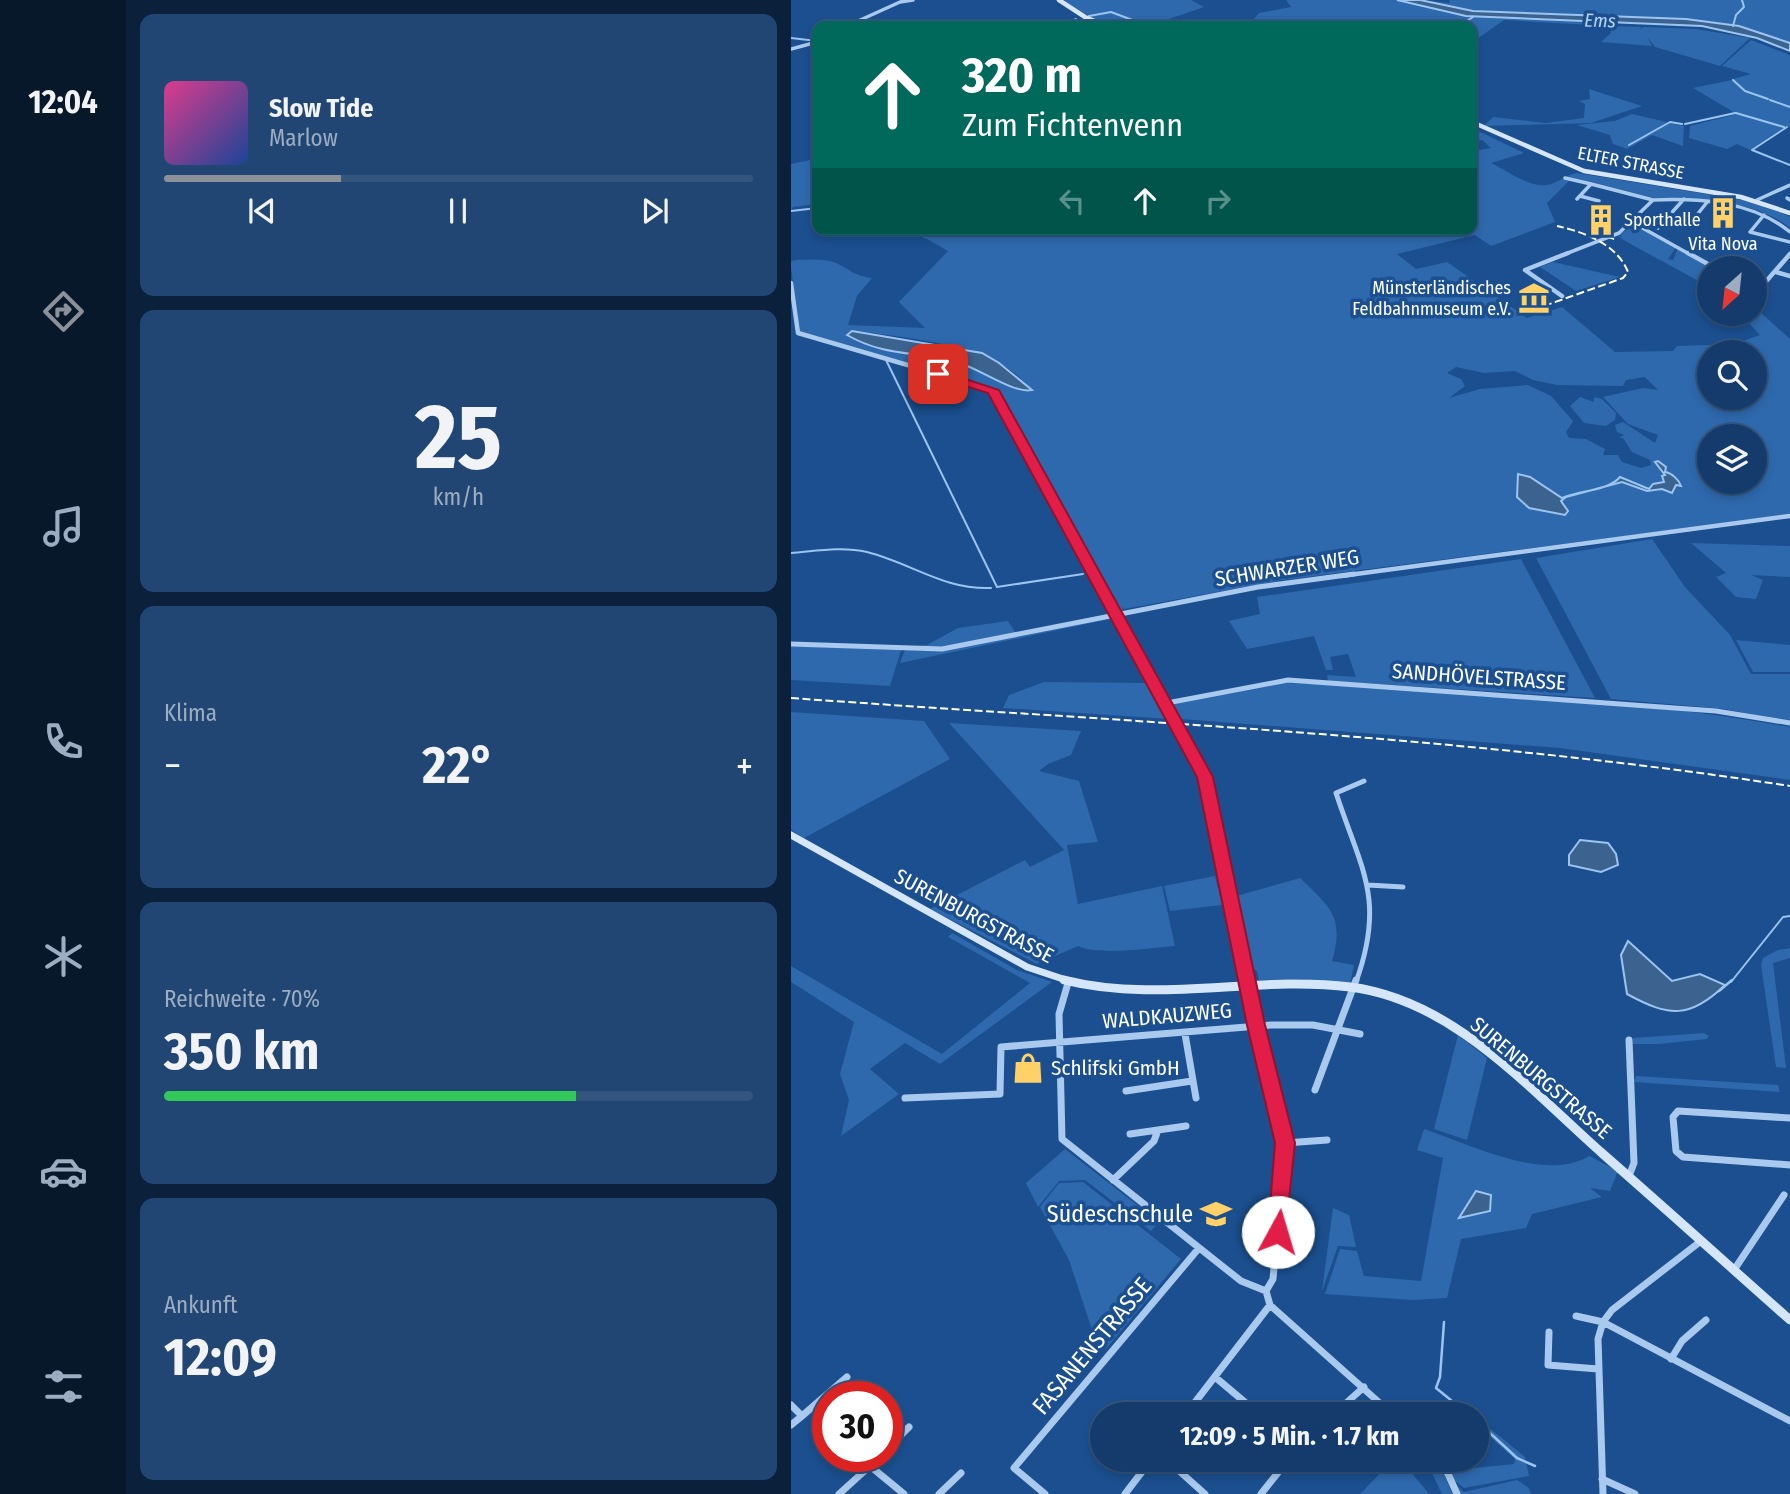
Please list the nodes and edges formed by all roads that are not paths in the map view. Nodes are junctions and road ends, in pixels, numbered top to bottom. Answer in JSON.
{"nodes":[{"id":1,"x":910,"y":0,"type":"edge"},
{"id":2,"x":1059,"y":0,"type":"edge"},
{"id":3,"x":859,"y":21,"type":"edge"},
{"id":4,"x":1095,"y":21,"type":"edge"},
{"id":5,"x":812,"y":43,"type":"edge"},
{"id":6,"x":791,"y":49,"type":"edge"},
{"id":7,"x":1477,"y":124,"type":"edge"},
{"id":8,"x":1565,"y":178,"type":"dead end"},
{"id":9,"x":1591,"y":184,"type":"junction"},
{"id":10,"x":1790,"y":185,"type":"edge"},
{"id":11,"x":1578,"y":198,"type":"joint"},
{"id":12,"x":1684,"y":199,"type":"junction"},
{"id":13,"x":1653,"y":200,"type":"junction"},
{"id":14,"x":1757,"y":200,"type":"junction"},
{"id":15,"x":1599,"y":201,"type":"dead end"},
{"id":16,"x":1708,"y":201,"type":"junction"},
{"id":17,"x":1790,"y":213,"type":"edge"},
{"id":18,"x":1764,"y":215,"type":"junction"},
{"id":19,"x":1696,"y":216,"type":"dead end"},
{"id":20,"x":1630,"y":221,"type":"junction"},
{"id":21,"x":1658,"y":228,"type":"dead end"},
{"id":22,"x":1790,"y":232,"type":"edge"},
{"id":23,"x":1790,"y":242,"type":"edge"},
{"id":24,"x":1790,"y":254,"type":"edge"},
{"id":25,"x":1697,"y":258,"type":"edge"},
{"id":26,"x":1776,"y":272,"type":"junction"},
{"id":27,"x":1790,"y":276,"type":"edge"},
{"id":28,"x":791,"y":282,"type":"edge"},
{"id":29,"x":1767,"y":284,"type":"edge"},
{"id":30,"x":1562,"y":296,"type":"dead end"},
{"id":31,"x":1790,"y":516,"type":"edge"},
{"id":32,"x":1116,"y":614,"type":"junction"},
{"id":33,"x":791,"y":644,"type":"edge"},
{"id":34,"x":1167,"y":703,"type":"junction"},
{"id":35,"x":1790,"y":723,"type":"edge"},
{"id":36,"x":1364,"y":781,"type":"dead end"},
{"id":37,"x":791,"y":835,"type":"edge"},
{"id":38,"x":1368,"y":885,"type":"junction"},
{"id":39,"x":1403,"y":887,"type":"dead end"},
{"id":40,"x":1068,"y":983,"type":"junction"},
{"id":41,"x":1249,"y":986,"type":"junction"},
{"id":42,"x":1354,"y":988,"type":"junction"},
{"id":43,"x":1256,"y":1025,"type":"junction"},
{"id":44,"x":1338,"y":1028,"type":"junction"},
{"id":45,"x":1185,"y":1034,"type":"junction"},
{"id":46,"x":1360,"y":1034,"type":"dead end"},
{"id":47,"x":1629,"y":1040,"type":"dead end"},
{"id":48,"x":1061,"y":1042,"type":"junction"},
{"id":49,"x":1192,"y":1082,"type":"junction"},
{"id":50,"x":1315,"y":1090,"type":"dead end"},
{"id":51,"x":1126,"y":1091,"type":"dead end"},
{"id":52,"x":905,"y":1098,"type":"dead end"},
{"id":53,"x":1196,"y":1098,"type":"dead end"},
{"id":54,"x":1790,"y":1118,"type":"edge"},
{"id":55,"x":1186,"y":1126,"type":"dead end"},
{"id":56,"x":1158,"y":1130,"type":"junction"},
{"id":57,"x":1130,"y":1134,"type":"dead end"},
{"id":58,"x":1327,"y":1140,"type":"dead end"},
{"id":59,"x":1285,"y":1143,"type":"junction"},
{"id":60,"x":1790,"y":1165,"type":"edge"},
{"id":61,"x":1629,"y":1176,"type":"junction"},
{"id":62,"x":1113,"y":1180,"type":"junction"},
{"id":63,"x":1784,"y":1195,"type":"dead end"},
{"id":64,"x":1701,"y":1241,"type":"junction"},
{"id":65,"x":1199,"y":1248,"type":"junction"},
{"id":66,"x":1734,"y":1270,"type":"junction"},
{"id":67,"x":1266,"y":1291,"type":"junction"},
{"id":68,"x":1270,"y":1305,"type":"junction"},
{"id":69,"x":1576,"y":1316,"type":"dead end"},
{"id":70,"x":1706,"y":1320,"type":"dead end"},
{"id":71,"x":1790,"y":1320,"type":"edge"},
{"id":72,"x":1603,"y":1322,"type":"junction"},
{"id":73,"x":1549,"y":1332,"type":"dead end"},
{"id":74,"x":1671,"y":1359,"type":"junction"},
{"id":75,"x":1598,"y":1369,"type":"junction"},
{"id":76,"x":847,"y":1377,"type":"dead end"},
{"id":77,"x":1215,"y":1377,"type":"junction"},
{"id":78,"x":1364,"y":1387,"type":"junction"},
{"id":79,"x":1195,"y":1402,"type":"edge"},
{"id":80,"x":1245,"y":1402,"type":"edge"},
{"id":81,"x":1347,"y":1402,"type":"edge"},
{"id":82,"x":1380,"y":1402,"type":"edge"},
{"id":83,"x":791,"y":1405,"type":"edge"},
{"id":84,"x":801,"y":1416,"type":"junction"},
{"id":85,"x":1790,"y":1421,"type":"edge"},
{"id":86,"x":791,"y":1425,"type":"edge"},
{"id":87,"x":909,"y":1427,"type":"dead end"},
{"id":88,"x":903,"y":1433,"type":"edge"},
{"id":89,"x":863,"y":1472,"type":"edge"},
{"id":90,"x":877,"y":1472,"type":"edge"},
{"id":91,"x":961,"y":1472,"type":"dead end"},
{"id":92,"x":1142,"y":1472,"type":"edge"},
{"id":93,"x":1180,"y":1472,"type":"edge"},
{"id":94,"x":1278,"y":1472,"type":"edge"},
{"id":95,"x":1447,"y":1472,"type":"edge"},
{"id":96,"x":1602,"y":1479,"type":"junction"},
{"id":97,"x":839,"y":1494,"type":"edge"},
{"id":98,"x":904,"y":1494,"type":"edge"},
{"id":99,"x":939,"y":1494,"type":"edge"},
{"id":100,"x":1045,"y":1494,"type":"edge"},
{"id":101,"x":1125,"y":1494,"type":"edge"},
{"id":102,"x":1205,"y":1494,"type":"edge"},
{"id":103,"x":1261,"y":1494,"type":"edge"},
{"id":104,"x":1457,"y":1494,"type":"edge"},
{"id":105,"x":1603,"y":1494,"type":"edge"},
{"id":106,"x":1635,"y":1494,"type":"edge"}],
"edges":[{"from":1,"to":3,"type":"street"},
{"from":2,"to":4,"type":"street"},
{"from":5,"to":6,"type":"street"},
{"from":7,"to":14,"type":"street","name":"ELTER STRASSE"},
{"from":8,"to":9,"type":"street"},
{"from":9,"to":11,"type":"street"},
{"from":9,"to":13,"type":"street"},
{"from":10,"to":14,"type":"street"},
{"from":11,"to":15,"type":"street"},
{"from":12,"to":13,"type":"street"},
{"from":12,"to":16,"type":"street"},
{"from":12,"to":21,"type":"street"},
{"from":13,"to":20,"type":"street"},
{"from":14,"to":17,"type":"street","name":"ELTER STRASSE"},
{"from":16,"to":18,"type":"street"},
{"from":16,"to":19,"type":"street"},
{"from":18,"to":22,"type":"street"},
{"from":18,"to":23,"type":"street"},
{"from":20,"to":25,"type":"street"},
{"from":20,"to":30,"type":"street"},
{"from":24,"to":26,"type":"street"},
{"from":26,"to":27,"type":"street"},
{"from":26,"to":29,"type":"street"},
{"from":28,"to":32,"type":"street"},
{"from":31,"to":32,"type":"street","name":"SCHWARZER WEG"},
{"from":32,"to":33,"type":"street","name":"SCHWARZER WEG"},
{"from":32,"to":34,"type":"street"},
{"from":34,"to":35,"type":"street","name":"SANDHÖVELSTRASSE"},
{"from":34,"to":41,"type":"street"},
{"from":36,"to":38,"type":"street"},
{"from":37,"to":40,"type":"street","name":"SURENBURGSTRASSE"},
{"from":38,"to":39,"type":"street"},
{"from":38,"to":42,"type":"street"},
{"from":40,"to":41,"type":"street","name":"SURENBURGSTRASSE"},
{"from":40,"to":48,"type":"street"},
{"from":41,"to":42,"type":"street","name":"SURENBURGSTRASSE"},
{"from":41,"to":43,"type":"street"},
{"from":42,"to":44,"type":"street"},
{"from":42,"to":61,"type":"street","name":"SURENBURGSTRASSE"},
{"from":43,"to":44,"type":"street","name":"WALDKAUZWEG"},
{"from":43,"to":45,"type":"street","name":"WALDKAUZWEG"},
{"from":43,"to":59,"type":"street"},
{"from":44,"to":46,"type":"street","name":"WALDKAUZWEG"},
{"from":44,"to":50,"type":"street"},
{"from":45,"to":48,"type":"street","name":"WALDKAUZWEG"},
{"from":45,"to":49,"type":"street"},
{"from":47,"to":61,"type":"street"},
{"from":48,"to":52,"type":"street","name":"WALDKAUZWEG"},
{"from":48,"to":62,"type":"street"},
{"from":49,"to":51,"type":"street"},
{"from":49,"to":53,"type":"street"},
{"from":54,"to":60,"type":"street"},
{"from":55,"to":56,"type":"street"},
{"from":56,"to":57,"type":"street"},
{"from":56,"to":62,"type":"street"},
{"from":58,"to":59,"type":"street"},
{"from":59,"to":67,"type":"street"},
{"from":61,"to":64,"type":"street","name":"SURENBURGSTRASSE"},
{"from":62,"to":65,"type":"street"},
{"from":63,"to":66,"type":"street"},
{"from":64,"to":66,"type":"street","name":"SURENBURGSTRASSE"},
{"from":64,"to":72,"type":"street"},
{"from":65,"to":67,"type":"street"},
{"from":65,"to":100,"type":"street","name":"FASANENSTRASSE"},
{"from":66,"to":71,"type":"street","name":"SURENBURGSTRASSE"},
{"from":67,"to":68,"type":"street"},
{"from":68,"to":77,"type":"street"},
{"from":68,"to":78,"type":"street"},
{"from":69,"to":72,"type":"street"},
{"from":70,"to":74,"type":"street"},
{"from":72,"to":74,"type":"street"},
{"from":72,"to":75,"type":"street"},
{"from":73,"to":75,"type":"street"},
{"from":74,"to":85,"type":"street"},
{"from":75,"to":96,"type":"street"},
{"from":76,"to":84,"type":"street"},
{"from":77,"to":79,"type":"street"},
{"from":77,"to":80,"type":"street"},
{"from":78,"to":81,"type":"street"},
{"from":78,"to":82,"type":"street"},
{"from":83,"to":84,"type":"street"},
{"from":84,"to":86,"type":"street"},
{"from":87,"to":88,"type":"street"},
{"from":89,"to":97,"type":"street"},
{"from":90,"to":98,"type":"street"},
{"from":91,"to":99,"type":"street"},
{"from":92,"to":101,"type":"street"},
{"from":93,"to":102,"type":"street"},
{"from":94,"to":103,"type":"street"},
{"from":95,"to":104,"type":"street"},
{"from":96,"to":105,"type":"street"},
{"from":96,"to":106,"type":"street"}]}
